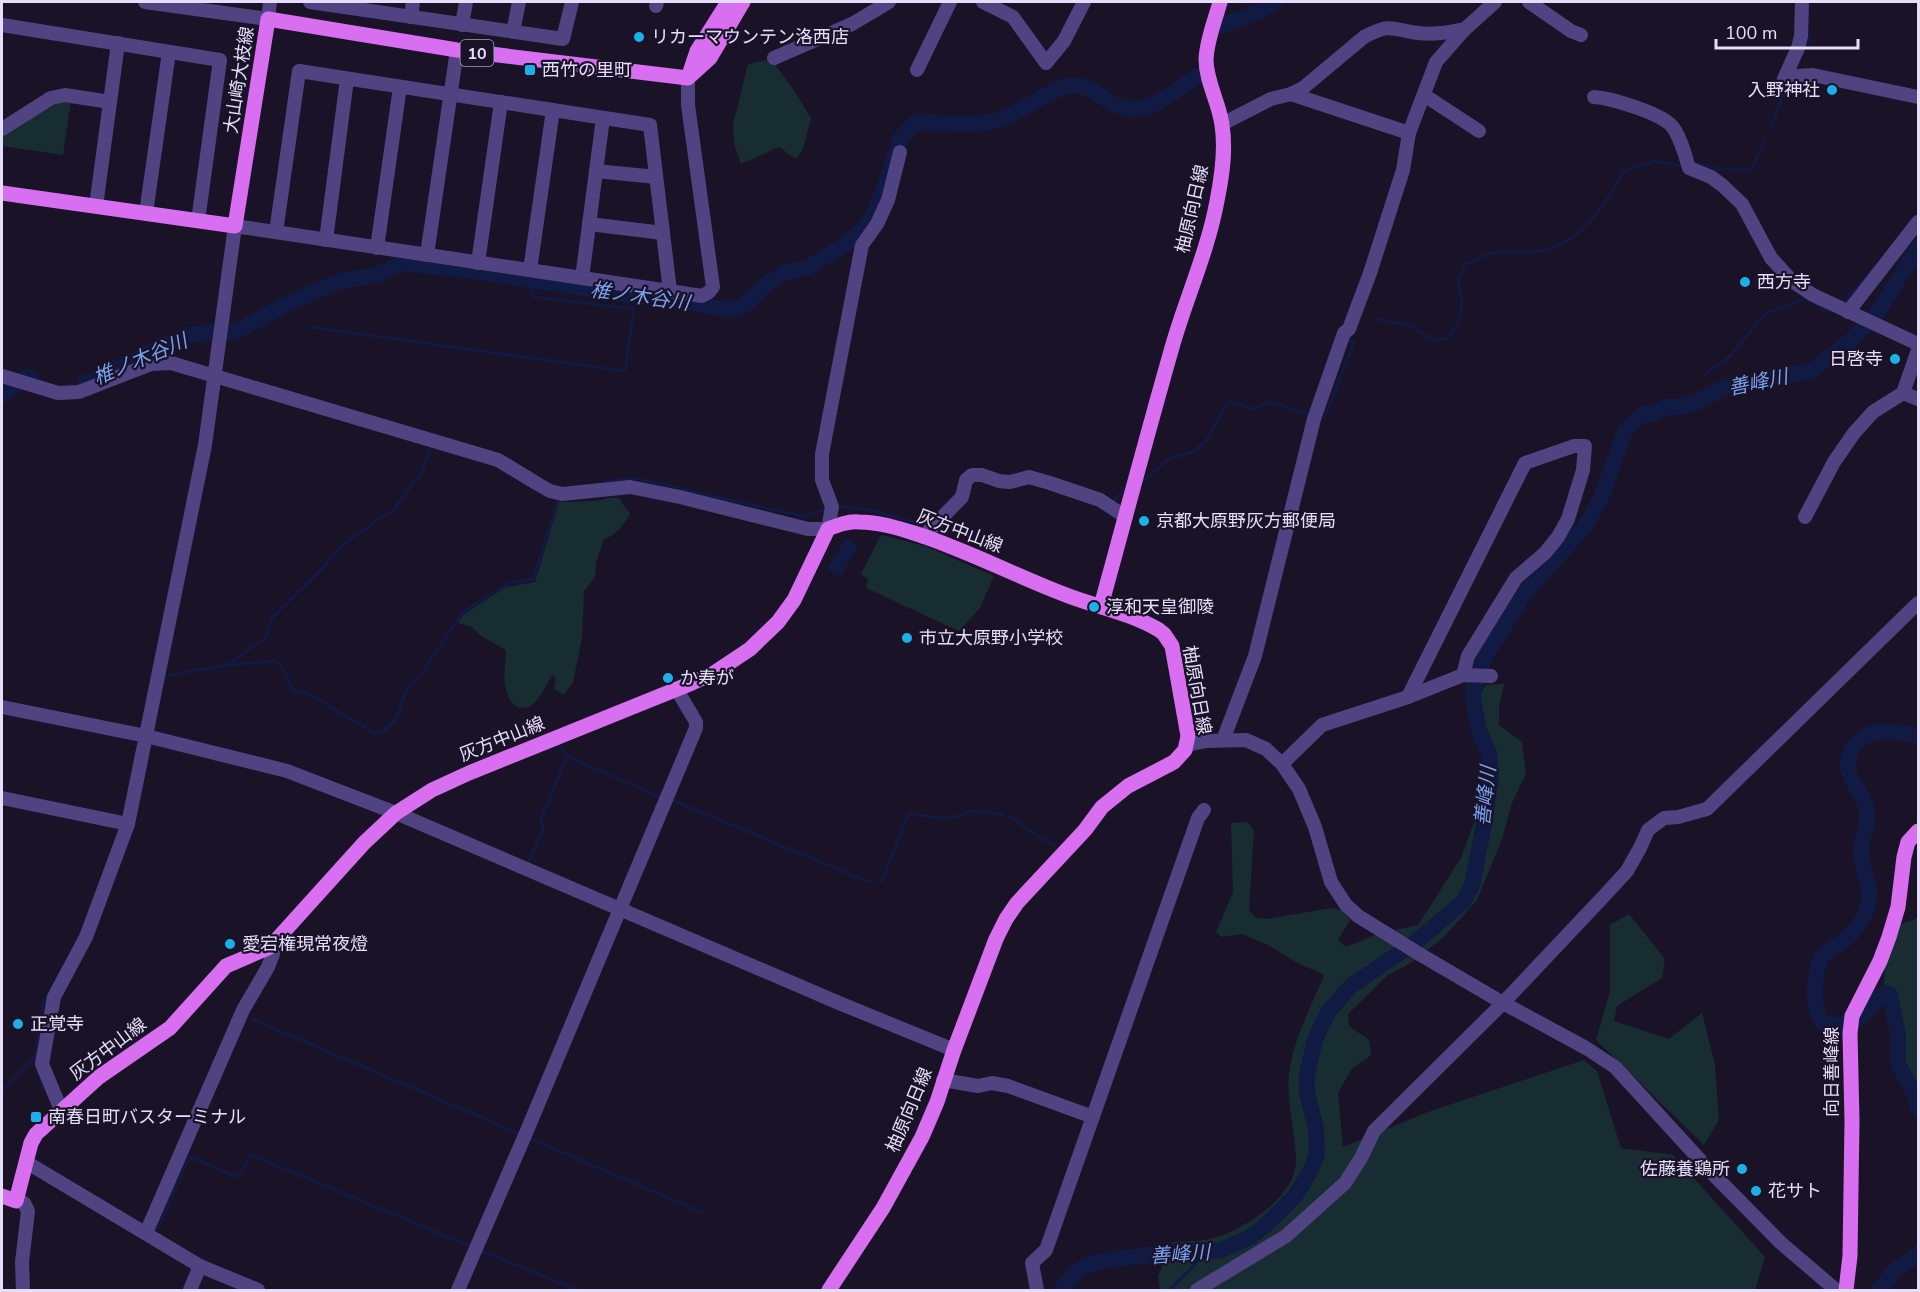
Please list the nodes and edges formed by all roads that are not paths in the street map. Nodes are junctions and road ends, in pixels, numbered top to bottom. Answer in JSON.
{"nodes":[{"id":1,"x":145,"y":2,"type":"edge"},
{"id":2,"x":270,"y":2,"type":"edge"},
{"id":3,"x":310,"y":2,"type":"edge"},
{"id":4,"x":413,"y":2,"type":"edge"},
{"id":5,"x":466,"y":2,"type":"edge"},
{"id":6,"x":519,"y":2,"type":"edge"},
{"id":7,"x":572,"y":2,"type":"edge"},
{"id":8,"x":728,"y":2,"type":"edge"},
{"id":9,"x":743,"y":2,"type":"edge"},
{"id":10,"x":889,"y":2,"type":"edge"},
{"id":11,"x":951,"y":2,"type":"edge"},
{"id":12,"x":983,"y":2,"type":"edge"},
{"id":13,"x":1084,"y":2,"type":"edge"},
{"id":14,"x":1220,"y":2,"type":"edge"},
{"id":15,"x":1495,"y":2,"type":"edge"},
{"id":16,"x":1530,"y":2,"type":"edge"},
{"id":17,"x":1802,"y":2,"type":"edge"},
{"id":18,"x":360,"y":5,"type":"edge"},
{"id":19,"x":411,"y":17,"type":"junction"},
{"id":20,"x":268,"y":19,"type":"junction"},
{"id":21,"x":462,"y":24,"type":"junction"},
{"id":22,"x":2,"y":25,"type":"edge"},
{"id":23,"x":1465,"y":28,"type":"junction"},
{"id":24,"x":513,"y":32,"type":"junction"},
{"id":25,"x":1581,"y":35,"type":"dead end"},
{"id":26,"x":118,"y":44,"type":"junction"},
{"id":27,"x":457,"y":50,"type":"junction"},
{"id":28,"x":169,"y":51,"type":"junction"},
{"id":29,"x":774,"y":58,"type":"dead end"},
{"id":30,"x":916,"y":70,"type":"dead end"},
{"id":31,"x":688,"y":78,"type":"junction"},
{"id":32,"x":347,"y":79,"type":"junction"},
{"id":33,"x":400,"y":87,"type":"junction"},
{"id":34,"x":451,"y":94,"type":"junction"},
{"id":35,"x":1291,"y":94,"type":"junction"},
{"id":36,"x":1424,"y":95,"type":"junction"},
{"id":37,"x":1594,"y":97,"type":"dead end"},
{"id":38,"x":1918,"y":97,"type":"edge"},
{"id":39,"x":110,"y":102,"type":"junction"},
{"id":40,"x":501,"y":102,"type":"junction"},
{"id":41,"x":553,"y":110,"type":"junction"},
{"id":42,"x":603,"y":118,"type":"junction"},
{"id":43,"x":1222,"y":124,"type":"junction"},
{"id":44,"x":2,"y":129,"type":"edge"},
{"id":45,"x":1479,"y":131,"type":"dead end"},
{"id":46,"x":1409,"y":133,"type":"junction"},
{"id":47,"x":900,"y":152,"type":"dead end"},
{"id":48,"x":596,"y":171,"type":"junction"},
{"id":49,"x":656,"y":177,"type":"junction"},
{"id":50,"x":2,"y":193,"type":"edge"},
{"id":51,"x":96,"y":206,"type":"junction"},
{"id":52,"x":146,"y":213,"type":"junction"},
{"id":53,"x":198,"y":221,"type":"junction"},
{"id":54,"x":1918,"y":222,"type":"edge"},
{"id":55,"x":589,"y":224,"type":"junction"},
{"id":56,"x":235,"y":226,"type":"junction"},
{"id":57,"x":276,"y":232,"type":"junction"},
{"id":58,"x":663,"y":233,"type":"junction"},
{"id":59,"x":326,"y":240,"type":"junction"},
{"id":60,"x":377,"y":248,"type":"junction"},
{"id":61,"x":427,"y":255,"type":"junction"},
{"id":62,"x":478,"y":263,"type":"junction"},
{"id":63,"x":530,"y":270,"type":"junction"},
{"id":64,"x":582,"y":278,"type":"junction"},
{"id":65,"x":670,"y":291,"type":"junction"},
{"id":66,"x":1851,"y":313,"type":"junction"},
{"id":67,"x":1918,"y":344,"type":"edge"},
{"id":68,"x":1918,"y":350,"type":"edge"},
{"id":69,"x":214,"y":375,"type":"junction"},
{"id":70,"x":2,"y":376,"type":"edge"},
{"id":71,"x":1903,"y":393,"type":"junction"},
{"id":72,"x":1918,"y":399,"type":"edge"},
{"id":73,"x":1126,"y":517,"type":"junction"},
{"id":74,"x":1806,"y":518,"type":"dead end"},
{"id":75,"x":828,"y":529,"type":"junction"},
{"id":76,"x":923,"y":537,"type":"junction"},
{"id":77,"x":1918,"y":603,"type":"edge"},
{"id":78,"x":1101,"y":606,"type":"junction"},
{"id":79,"x":1466,"y":675,"type":"junction"},
{"id":80,"x":1491,"y":676,"type":"dead end"},
{"id":81,"x":677,"y":690,"type":"junction"},
{"id":82,"x":1408,"y":698,"type":"junction"},
{"id":83,"x":2,"y":707,"type":"edge"},
{"id":84,"x":146,"y":736,"type":"junction"},
{"id":85,"x":1223,"y":740,"type":"junction"},
{"id":86,"x":1187,"y":745,"type":"junction"},
{"id":87,"x":1282,"y":764,"type":"junction"},
{"id":88,"x":2,"y":798,"type":"edge"},
{"id":89,"x":1204,"y":810,"type":"dead end"},
{"id":90,"x":396,"y":813,"type":"junction"},
{"id":91,"x":128,"y":824,"type":"junction"},
{"id":92,"x":1918,"y":831,"type":"edge"},
{"id":93,"x":620,"y":908,"type":"junction"},
{"id":94,"x":270,"y":947,"type":"junction"},
{"id":95,"x":1503,"y":1003,"type":"junction"},
{"id":96,"x":954,"y":1050,"type":"junction"},
{"id":97,"x":943,"y":1080,"type":"junction"},
{"id":98,"x":60,"y":1112,"type":"junction"},
{"id":99,"x":1093,"y":1117,"type":"junction"},
{"id":100,"x":26,"y":1162,"type":"junction"},
{"id":101,"x":9,"y":1198,"type":"edge"},
{"id":102,"x":146,"y":1233,"type":"junction"},
{"id":103,"x":201,"y":1266,"type":"junction"},
{"id":104,"x":23,"y":1290,"type":"edge"},
{"id":105,"x":190,"y":1290,"type":"edge"},
{"id":106,"x":258,"y":1290,"type":"edge"},
{"id":107,"x":458,"y":1290,"type":"edge"},
{"id":108,"x":830,"y":1290,"type":"edge"},
{"id":109,"x":1037,"y":1290,"type":"edge"},
{"id":110,"x":1197,"y":1290,"type":"edge"},
{"id":111,"x":1836,"y":1290,"type":"edge"},
{"id":112,"x":1846,"y":1290,"type":"edge"}],
"edges":[{"from":1,"to":20,"type":"street"},
{"from":2,"to":20,"type":"street"},
{"from":3,"to":18,"type":"street"},
{"from":4,"to":19,"type":"street"},
{"from":5,"to":21,"type":"street"},
{"from":6,"to":24,"type":"street"},
{"from":7,"to":24,"type":"street"},
{"from":8,"to":31,"type":"main road"},
{"from":9,"to":31,"type":"main road"},
{"from":10,"to":29,"type":"street"},
{"from":11,"to":30,"type":"street"},
{"from":12,"to":13,"type":"street"},
{"from":14,"to":43,"type":"main road","name":"柚原向日線"},
{"from":15,"to":23,"type":"street"},
{"from":16,"to":25,"type":"street"},
{"from":17,"to":38,"type":"street"},
{"from":18,"to":19,"type":"street"},
{"from":19,"to":21,"type":"street"},
{"from":20,"to":27,"type":"main road","name":"大山崎大枝線","number":"10"},
{"from":20,"to":56,"type":"main road","name":"大山崎大枝線"},
{"from":21,"to":24,"type":"street"},
{"from":22,"to":26,"type":"street"},
{"from":23,"to":35,"type":"street"},
{"from":23,"to":36,"type":"street"},
{"from":26,"to":28,"type":"street"},
{"from":26,"to":39,"type":"street"},
{"from":27,"to":31,"type":"main road","name":"大山崎大枝線","number":"10"},
{"from":27,"to":34,"type":"street"},
{"from":28,"to":52,"type":"street"},
{"from":28,"to":53,"type":"street"},
{"from":31,"to":65,"type":"street"},
{"from":32,"to":33,"type":"street"},
{"from":32,"to":57,"type":"street"},
{"from":32,"to":59,"type":"street"},
{"from":33,"to":34,"type":"street"},
{"from":33,"to":60,"type":"street"},
{"from":34,"to":40,"type":"street"},
{"from":34,"to":61,"type":"street"},
{"from":35,"to":43,"type":"street"},
{"from":35,"to":46,"type":"street"},
{"from":36,"to":45,"type":"street"},
{"from":36,"to":46,"type":"street"},
{"from":37,"to":66,"type":"street"},
{"from":39,"to":44,"type":"street"},
{"from":39,"to":51,"type":"street"},
{"from":40,"to":41,"type":"street"},
{"from":40,"to":62,"type":"street"},
{"from":41,"to":42,"type":"street"},
{"from":41,"to":63,"type":"street"},
{"from":42,"to":48,"type":"street"},
{"from":42,"to":49,"type":"street"},
{"from":43,"to":73,"type":"main road","name":"柚原向日線"},
{"from":46,"to":85,"type":"street"},
{"from":47,"to":75,"type":"street"},
{"from":48,"to":49,"type":"street"},
{"from":48,"to":55,"type":"street"},
{"from":49,"to":58,"type":"street"},
{"from":50,"to":51,"type":"main road"},
{"from":51,"to":52,"type":"main road"},
{"from":52,"to":53,"type":"main road"},
{"from":53,"to":56,"type":"main road"},
{"from":54,"to":66,"type":"street"},
{"from":55,"to":58,"type":"street"},
{"from":55,"to":64,"type":"street"},
{"from":56,"to":57,"type":"street"},
{"from":56,"to":69,"type":"street"},
{"from":57,"to":59,"type":"street"},
{"from":58,"to":65,"type":"street"},
{"from":59,"to":60,"type":"street"},
{"from":60,"to":61,"type":"street"},
{"from":61,"to":62,"type":"street"},
{"from":62,"to":63,"type":"street"},
{"from":63,"to":64,"type":"street"},
{"from":64,"to":65,"type":"street"},
{"from":66,"to":67,"type":"street"},
{"from":68,"to":71,"type":"street"},
{"from":69,"to":70,"type":"street"},
{"from":69,"to":75,"type":"street"},
{"from":69,"to":84,"type":"street"},
{"from":71,"to":72,"type":"street"},
{"from":71,"to":74,"type":"street"},
{"from":73,"to":76,"type":"street"},
{"from":73,"to":78,"type":"main road","name":"柚原向日線"},
{"from":75,"to":76,"type":"main road","name":"灰方中山線"},
{"from":75,"to":81,"type":"main road","name":"灰方中山線"},
{"from":76,"to":78,"type":"main road","name":"灰方中山線"},
{"from":77,"to":95,"type":"street"},
{"from":78,"to":86,"type":"main road","name":"柚原向日線"},
{"from":79,"to":80,"type":"street"},
{"from":79,"to":82,"type":"street"},
{"from":79,"to":82,"type":"street"},
{"from":81,"to":90,"type":"main road","name":"灰方中山線"},
{"from":81,"to":93,"type":"street"},
{"from":82,"to":87,"type":"street"},
{"from":83,"to":84,"type":"street"},
{"from":84,"to":90,"type":"street"},
{"from":84,"to":91,"type":"street"},
{"from":85,"to":86,"type":"street"},
{"from":85,"to":87,"type":"street"},
{"from":86,"to":96,"type":"main road","name":"柚原向日線"},
{"from":87,"to":95,"type":"street"},
{"from":88,"to":91,"type":"street"},
{"from":89,"to":99,"type":"street"},
{"from":90,"to":93,"type":"street"},
{"from":90,"to":94,"type":"main road","name":"灰方中山線"},
{"from":91,"to":98,"type":"street"},
{"from":92,"to":112,"type":"main road","name":"向日善峰線"},
{"from":93,"to":96,"type":"street"},
{"from":93,"to":107,"type":"street"},
{"from":94,"to":98,"type":"main road","name":"灰方中山線"},
{"from":94,"to":102,"type":"street"},
{"from":95,"to":110,"type":"street"},
{"from":95,"to":111,"type":"street"},
{"from":96,"to":97,"type":"main road","name":"柚原向日線"},
{"from":97,"to":99,"type":"street"},
{"from":97,"to":108,"type":"main road","name":"柚原向日線"},
{"from":98,"to":100,"type":"main road","name":"灰方中山線"},
{"from":99,"to":109,"type":"street"},
{"from":100,"to":101,"type":"main road","name":"灰方中山線"},
{"from":100,"to":102,"type":"street"},
{"from":101,"to":104,"type":"street"},
{"from":102,"to":103,"type":"street"},
{"from":103,"to":105,"type":"street"},
{"from":103,"to":106,"type":"street"}]}
